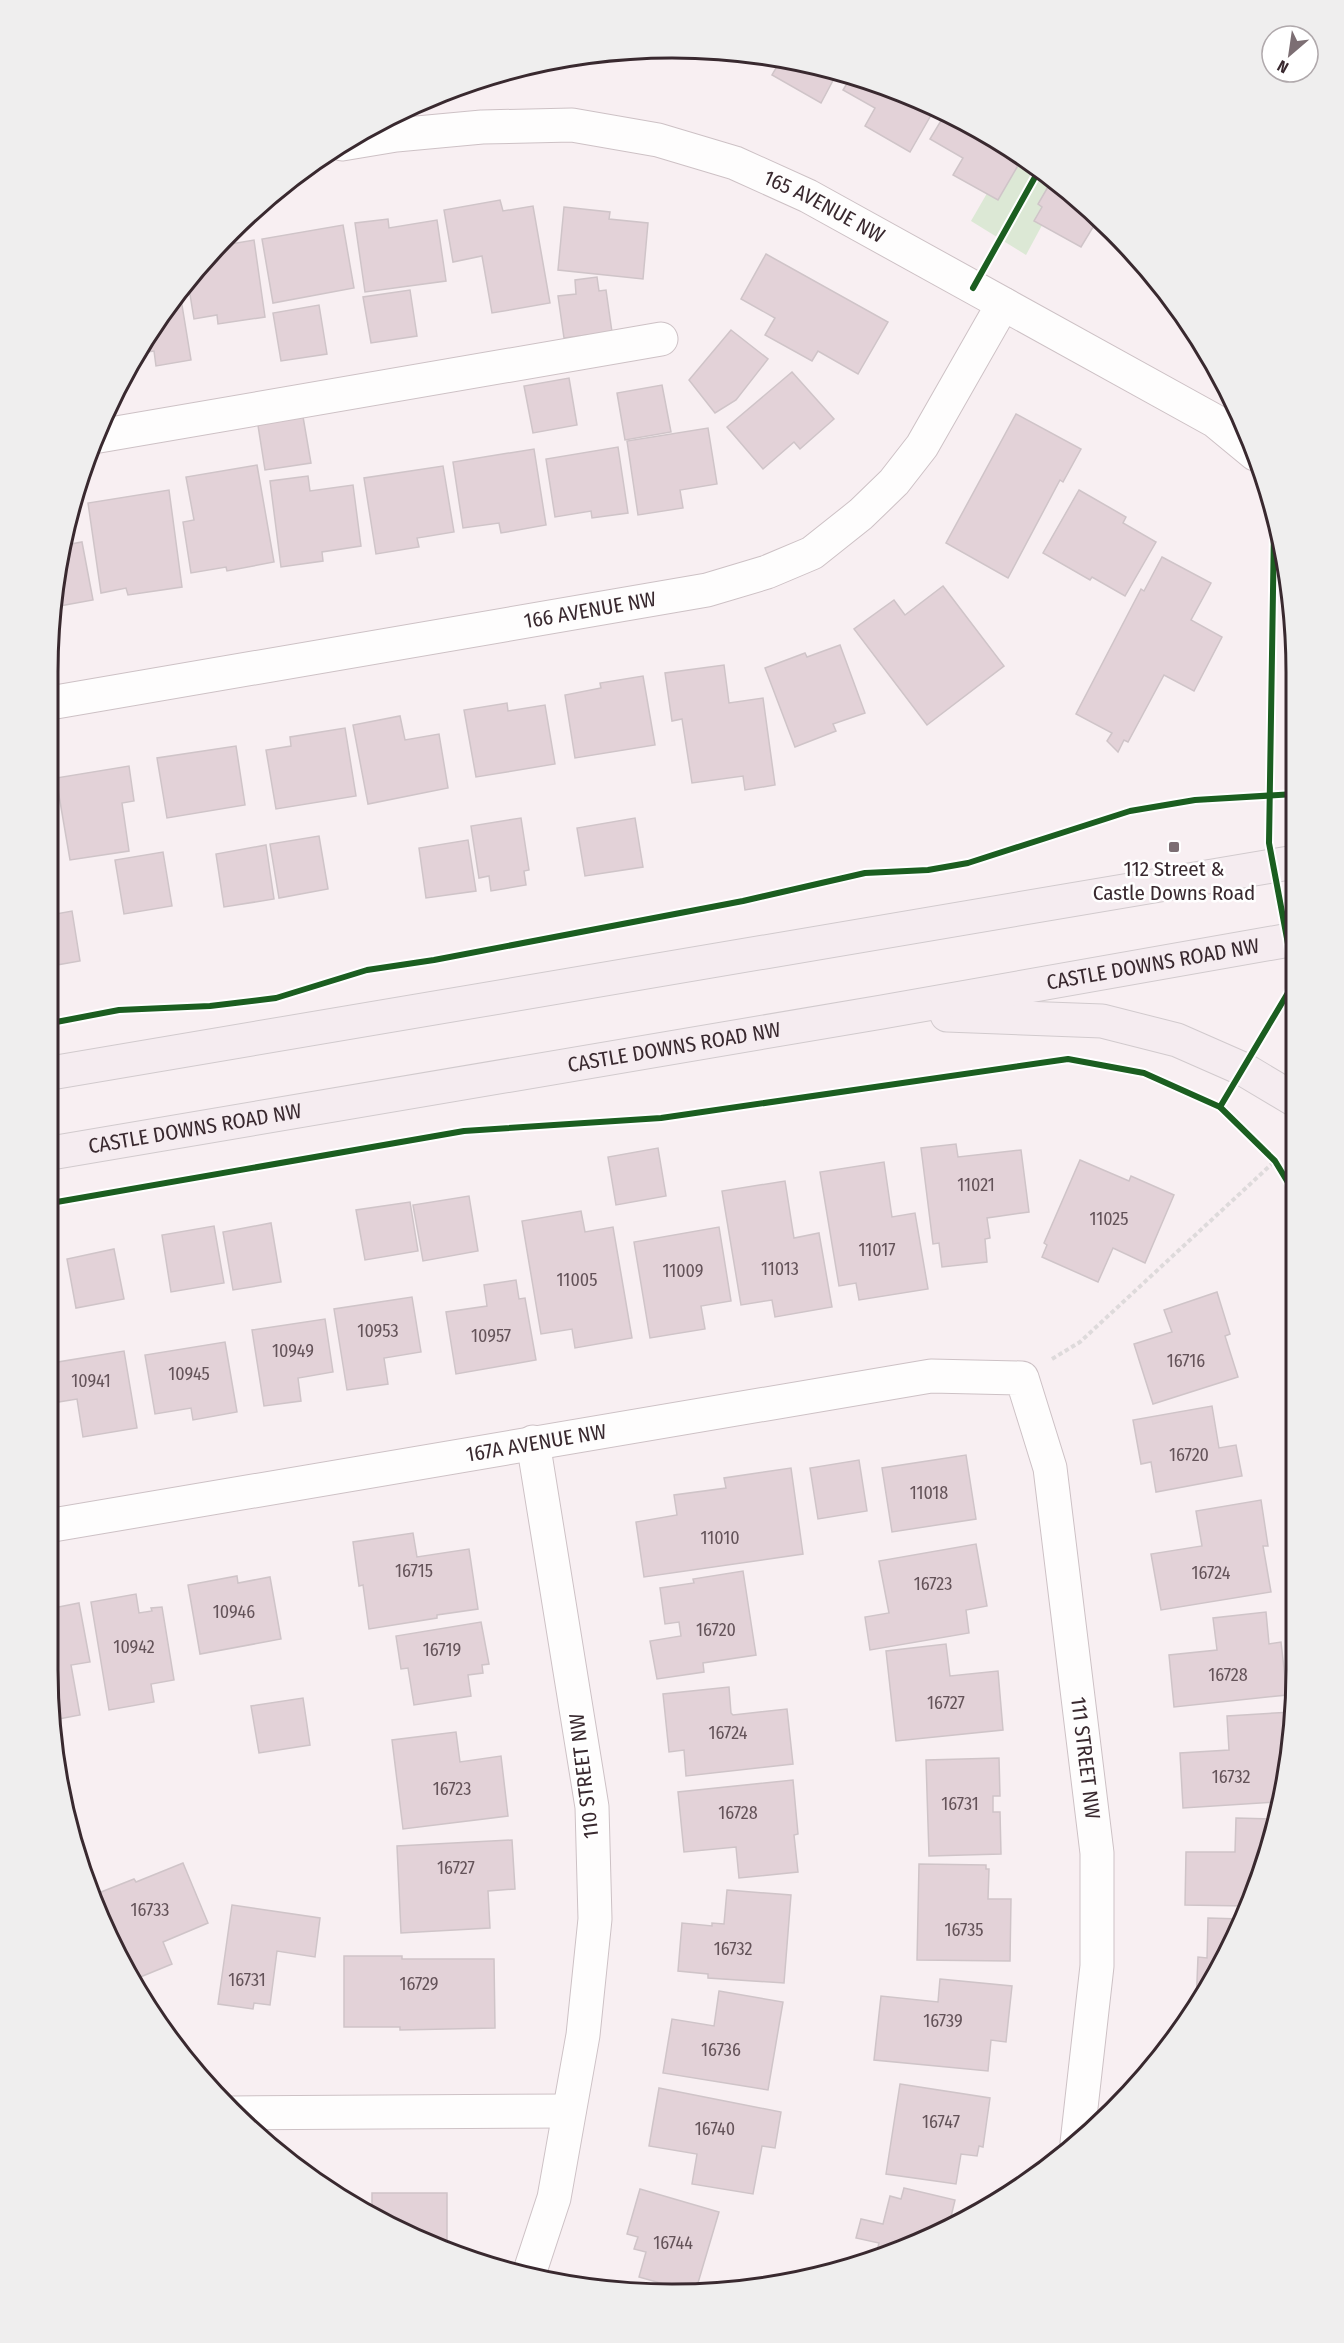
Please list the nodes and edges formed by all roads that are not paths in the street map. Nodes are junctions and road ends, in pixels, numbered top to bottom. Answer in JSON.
{"nodes":[{"id":1,"x":367,"y":140,"type":"edge"},
{"id":2,"x":1003,"y":304,"type":"junction"},
{"id":3,"x":661,"y":339,"type":"dead end"},
{"id":4,"x":106,"y":435,"type":"edge"},
{"id":5,"x":1241,"y":442,"type":"edge"},
{"id":6,"x":58,"y":703,"type":"edge"},
{"id":7,"x":1286,"y":864,"type":"edge"},
{"id":8,"x":1286,"y":941,"type":"edge"},
{"id":9,"x":882,"y":1012,"type":"junction"},
{"id":10,"x":58,"y":1072,"type":"edge"},
{"id":11,"x":1286,"y":1095,"type":"edge"},
{"id":12,"x":58,"y":1152,"type":"edge"},
{"id":13,"x":1022,"y":1377,"type":"joint"},
{"id":14,"x":533,"y":1442,"type":"junction"},
{"id":15,"x":58,"y":1524,"type":"edge"},
{"id":16,"x":569,"y":2111,"type":"junction"},
{"id":17,"x":247,"y":2113,"type":"edge"},
{"id":18,"x":1078,"y":2131,"type":"edge"},
{"id":19,"x":531,"y":2268,"type":"edge"}],
"edges":[{"from":1,"to":2,"type":"street","name":"165 AVENUE NW"},
{"from":2,"to":5,"type":"street","name":"165 AVENUE NW"},
{"from":2,"to":6,"type":"street","name":"166 AVENUE NW"},
{"from":3,"to":4,"type":"street"},
{"from":7,"to":10,"type":"main road"},
{"from":8,"to":9,"type":"main road","name":"CASTLE DOWNS ROAD NW"},
{"from":9,"to":11,"type":"main road"},
{"from":9,"to":12,"type":"main road","name":"CASTLE DOWNS ROAD NW"},
{"from":13,"to":14,"type":"street","name":"167A AVENUE NW"},
{"from":13,"to":18,"type":"street","name":"111 STREET NW"},
{"from":14,"to":15,"type":"street","name":"167A AVENUE NW"},
{"from":14,"to":16,"type":"street","name":"110 STREET NW"},
{"from":16,"to":17,"type":"street"},
{"from":16,"to":19,"type":"street","name":"110 STREET NW"}]}
